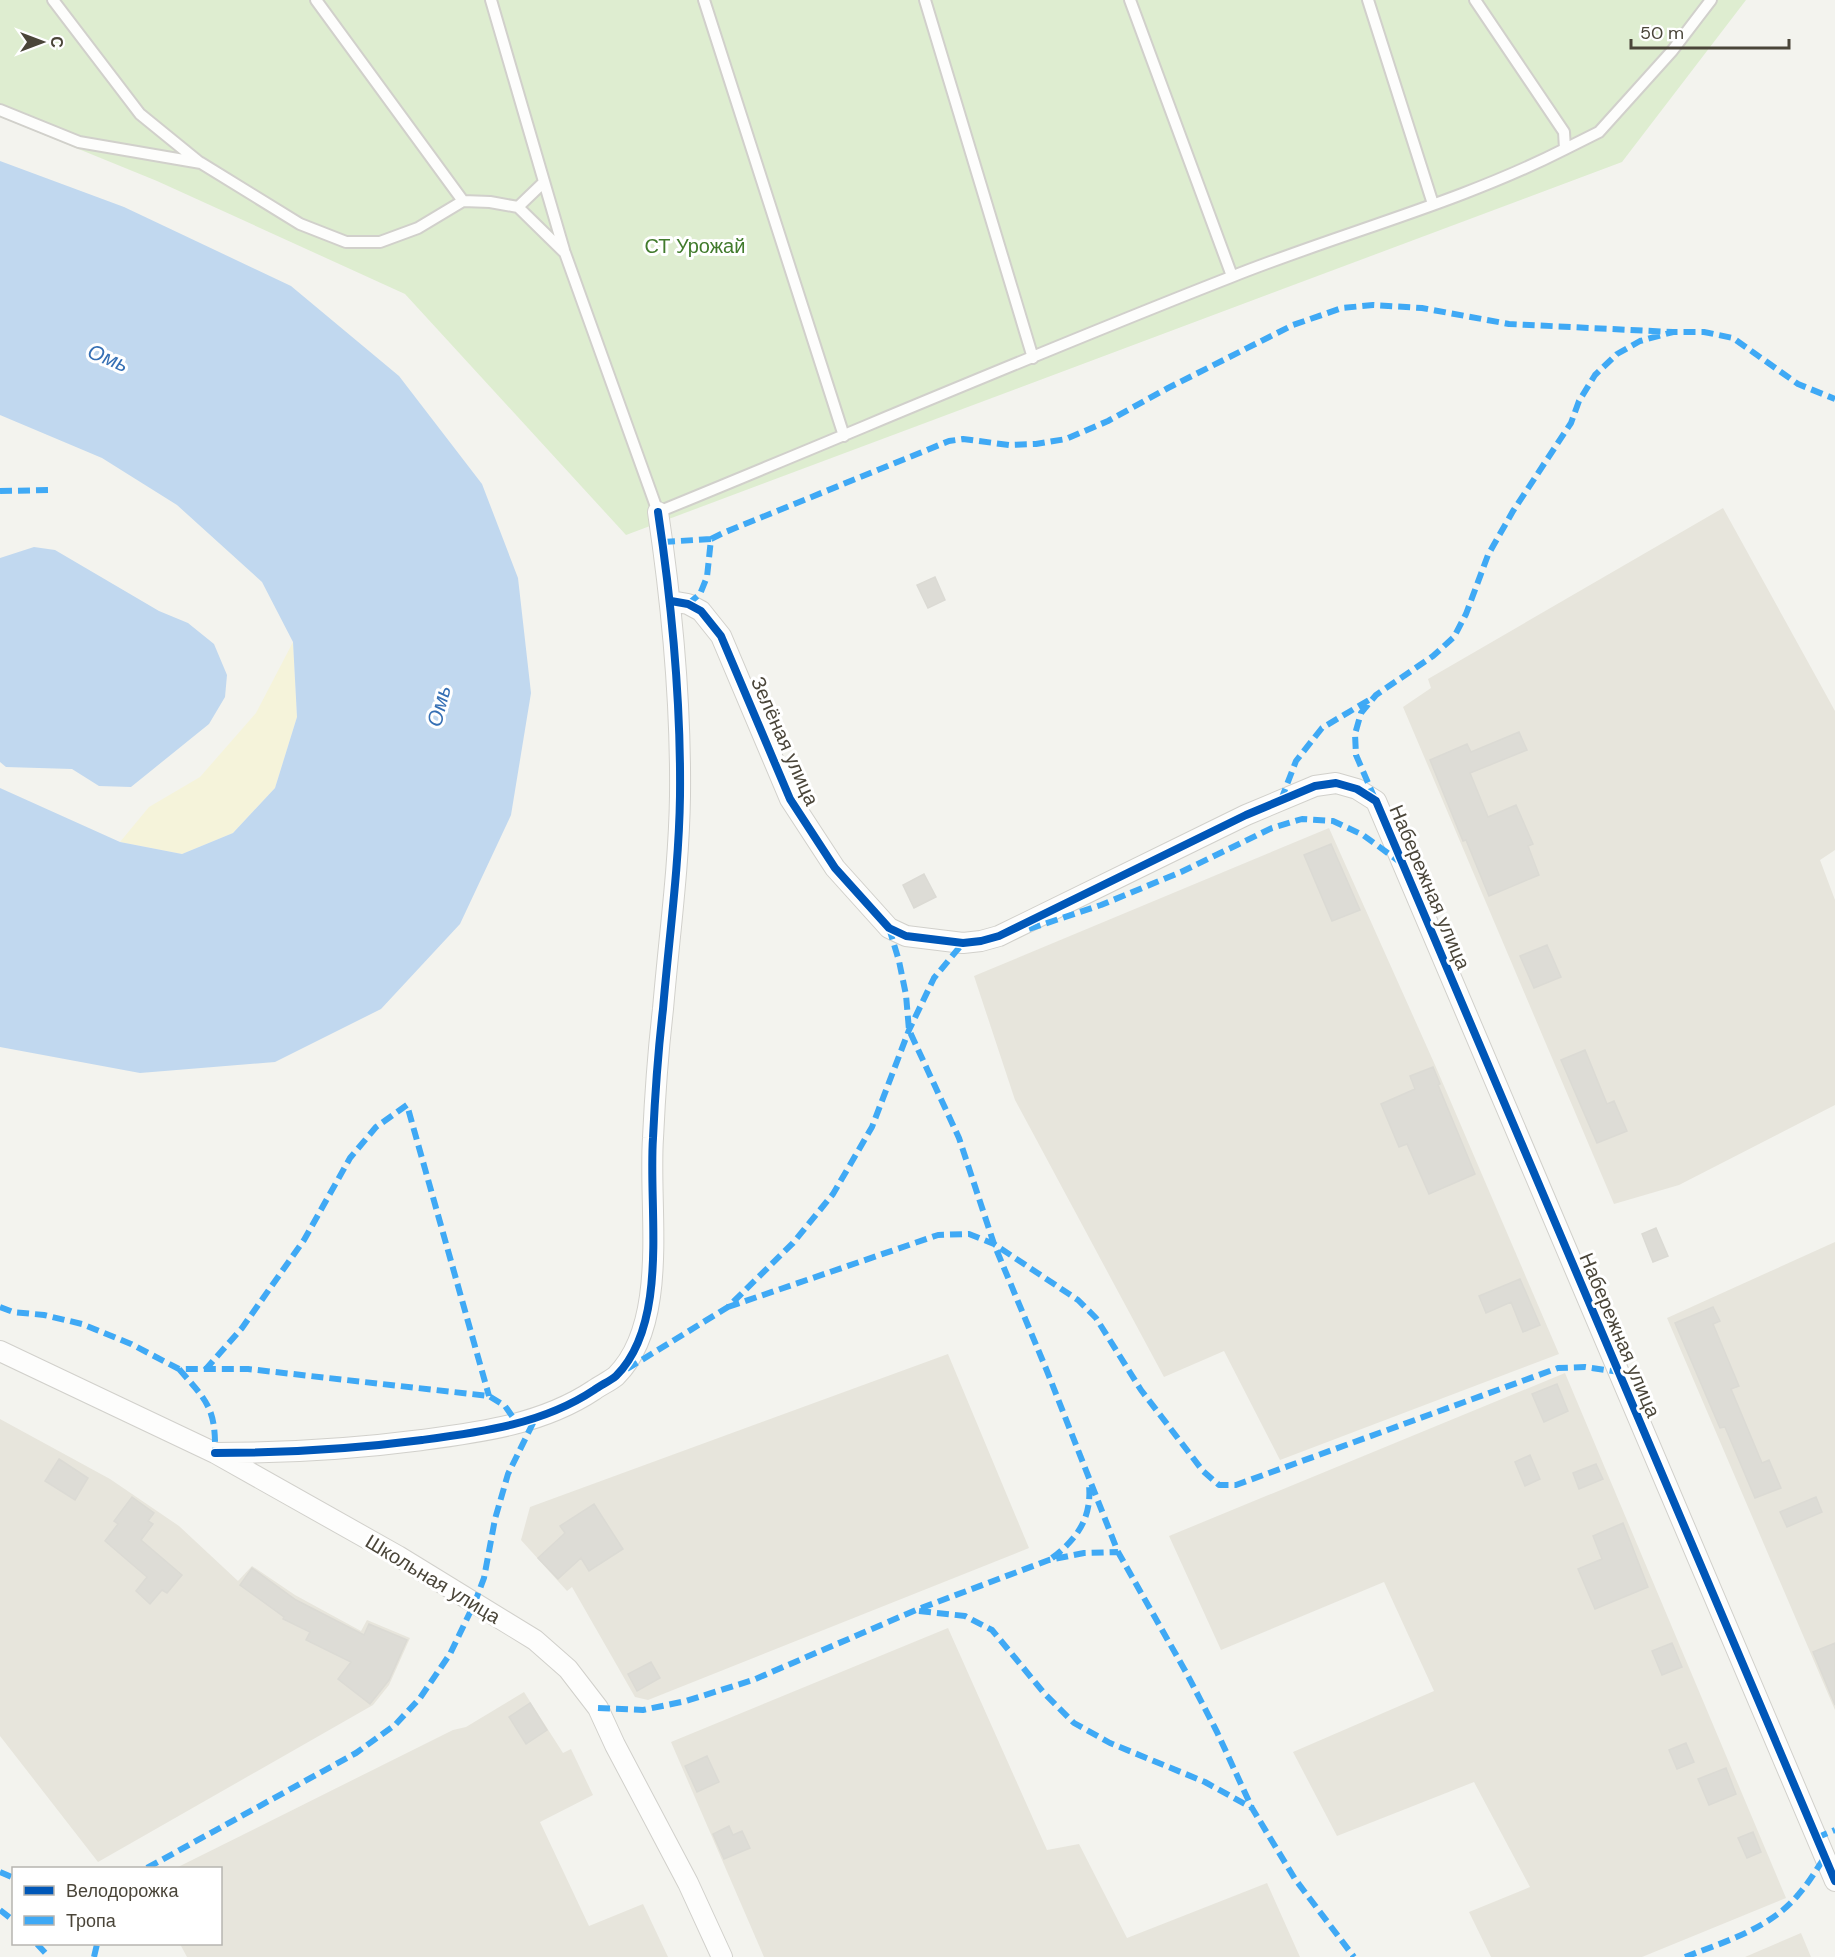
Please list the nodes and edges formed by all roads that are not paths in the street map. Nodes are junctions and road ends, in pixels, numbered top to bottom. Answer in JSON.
{"nodes":[{"id":1,"x":53,"y":0,"type":"edge"},
{"id":2,"x":316,"y":0,"type":"edge"},
{"id":3,"x":491,"y":0,"type":"edge"},
{"id":4,"x":704,"y":0,"type":"edge"},
{"id":5,"x":925,"y":0,"type":"edge"},
{"id":6,"x":1130,"y":0,"type":"edge"},
{"id":7,"x":1368,"y":0,"type":"edge"},
{"id":8,"x":1475,"y":0,"type":"edge"},
{"id":9,"x":1711,"y":0,"type":"edge"},
{"id":10,"x":0,"y":110,"type":"edge"},
{"id":11,"x":1565,"y":149,"type":"junction"},
{"id":12,"x":201,"y":163,"type":"junction"},
{"id":13,"x":544,"y":182,"type":"junction"},
{"id":14,"x":463,"y":201,"type":"junction"},
{"id":15,"x":1432,"y":204,"type":"junction"},
{"id":16,"x":518,"y":207,"type":"junction"},
{"id":17,"x":565,"y":253,"type":"junction"},
{"id":18,"x":1233,"y":276,"type":"junction"},
{"id":19,"x":1033,"y":358,"type":"junction"},
{"id":20,"x":844,"y":436,"type":"junction"},
{"id":21,"x":658,"y":512,"type":"junction"},
{"id":22,"x":670,"y":601,"type":"junction"},
{"id":23,"x":1376,"y":801,"type":"joint"},
{"id":24,"x":0,"y":1351,"type":"edge"},
{"id":25,"x":215,"y":1453,"type":"junction"},
{"id":26,"x":1835,"y":1881,"type":"edge"},
{"id":27,"x":722,"y":1957,"type":"edge"}],
"edges":[{"from":1,"to":12,"type":"lane"},
{"from":2,"to":14,"type":"lane"},
{"from":3,"to":13,"type":"lane"},
{"from":4,"to":20,"type":"lane"},
{"from":5,"to":19,"type":"lane"},
{"from":6,"to":18,"type":"lane"},
{"from":7,"to":15,"type":"lane"},
{"from":8,"to":11,"type":"lane"},
{"from":9,"to":11,"type":"lane"},
{"from":10,"to":12,"type":"lane"},
{"from":11,"to":15,"type":"lane"},
{"from":12,"to":14,"type":"lane"},
{"from":13,"to":16,"type":"lane"},
{"from":13,"to":17,"type":"lane"},
{"from":14,"to":16,"type":"lane"},
{"from":15,"to":18,"type":"lane"},
{"from":16,"to":17,"type":"lane"},
{"from":17,"to":21,"type":"lane"},
{"from":18,"to":19,"type":"lane"},
{"from":19,"to":20,"type":"lane"},
{"from":20,"to":21,"type":"lane"},
{"from":21,"to":22,"type":"street"},
{"from":22,"to":23,"type":"street","name":"Зелёная улица"},
{"from":22,"to":25,"type":"street"},
{"from":23,"to":26,"type":"street","name":"Набережная улица"},
{"from":24,"to":25,"type":"street","name":"Школьная улица"},
{"from":25,"to":27,"type":"street","name":"Школьная улица"}]}
